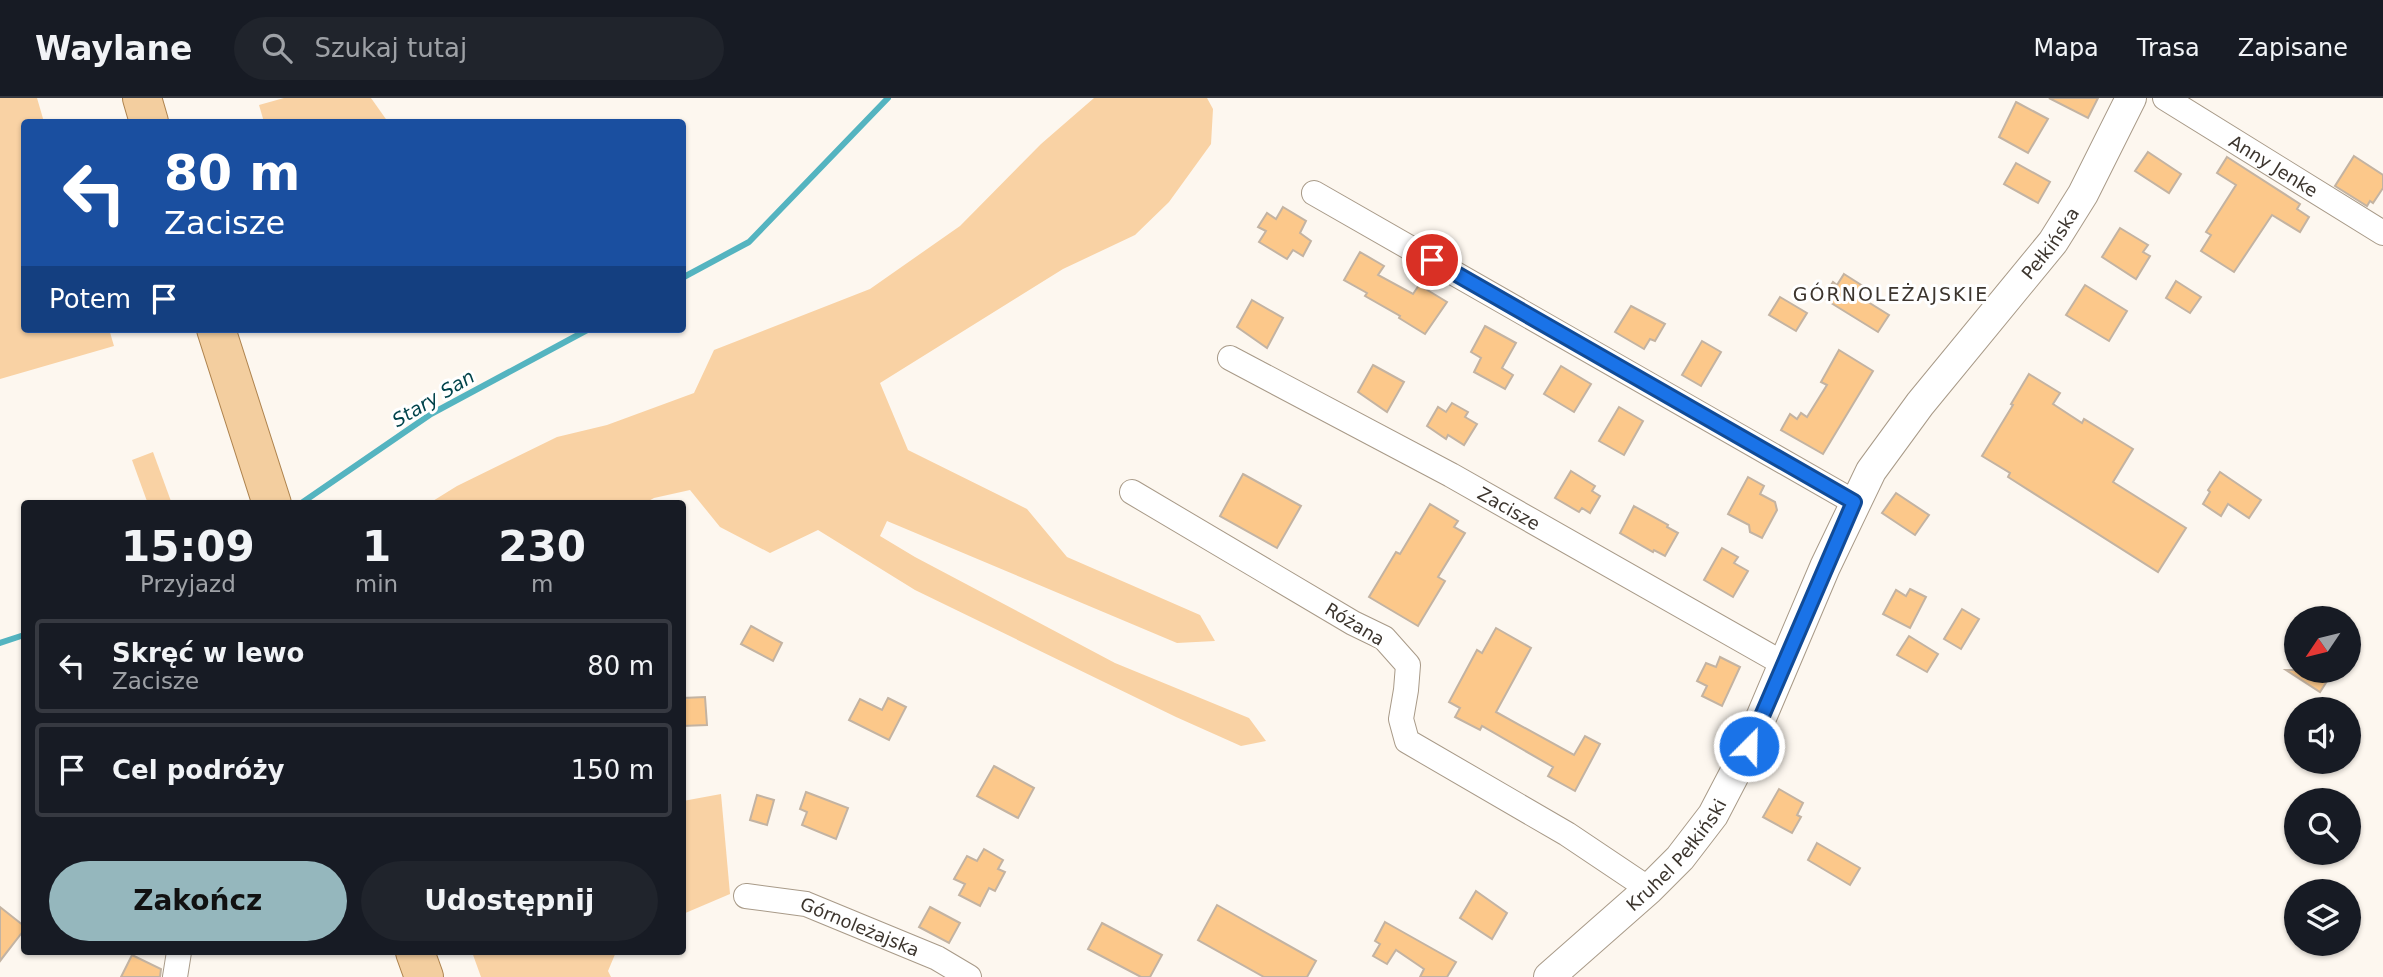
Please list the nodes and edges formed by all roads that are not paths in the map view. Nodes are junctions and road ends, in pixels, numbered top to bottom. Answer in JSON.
{"nodes":[{"id":1,"x":142,"y":98,"type":"edge"},
{"id":2,"x":2130,"y":98,"type":"edge"},
{"id":3,"x":2165,"y":98,"type":"edge"},
{"id":4,"x":148,"y":119,"type":"edge"},
{"id":5,"x":1314,"y":193,"type":"dead end"},
{"id":6,"x":2383,"y":233,"type":"edge"},
{"id":7,"x":217,"y":333,"type":"edge"},
{"id":8,"x":1230,"y":358,"type":"dead end"},
{"id":9,"x":1945,"y":375,"type":"joint"},
{"id":10,"x":267,"y":489,"type":"edge"},
{"id":11,"x":1132,"y":492,"type":"dead end"},
{"id":12,"x":1854,"y":502,"type":"junction"},
{"id":13,"x":1784,"y":664,"type":"junction"},
{"id":14,"x":1648,"y":889,"type":"junction"},
{"id":15,"x":746,"y":896,"type":"dead end"},
{"id":16,"x":178,"y":955,"type":"edge"},
{"id":17,"x":416,"y":955,"type":"edge"},
{"id":18,"x":175,"y":977,"type":"edge"},
{"id":19,"x":424,"y":977,"type":"edge"},
{"id":20,"x":969,"y":977,"type":"edge"},
{"id":21,"x":1549,"y":977,"type":"edge"}],
"edges":[{"from":1,"to":4,"type":"main road"},
{"from":2,"to":9,"type":"street","name":"Pełkińska"},
{"from":3,"to":6,"type":"street","name":"Anny Jenke"},
{"from":5,"to":12,"type":"street"},
{"from":7,"to":10,"type":"main road"},
{"from":8,"to":13,"type":"street","name":"Zacisze"},
{"from":9,"to":12,"type":"street","name":"Kruhel Pełkiński"},
{"from":11,"to":14,"type":"street","name":"Różana"},
{"from":12,"to":13,"type":"street","name":"Kruhel Pełkiński"},
{"from":13,"to":14,"type":"street","name":"Kruhel Pełkiński"},
{"from":14,"to":21,"type":"street","name":"Kruhel Pełkiński"},
{"from":15,"to":20,"type":"street","name":"Górnoleżajska"},
{"from":16,"to":18,"type":"street"},
{"from":17,"to":19,"type":"main road"}]}
